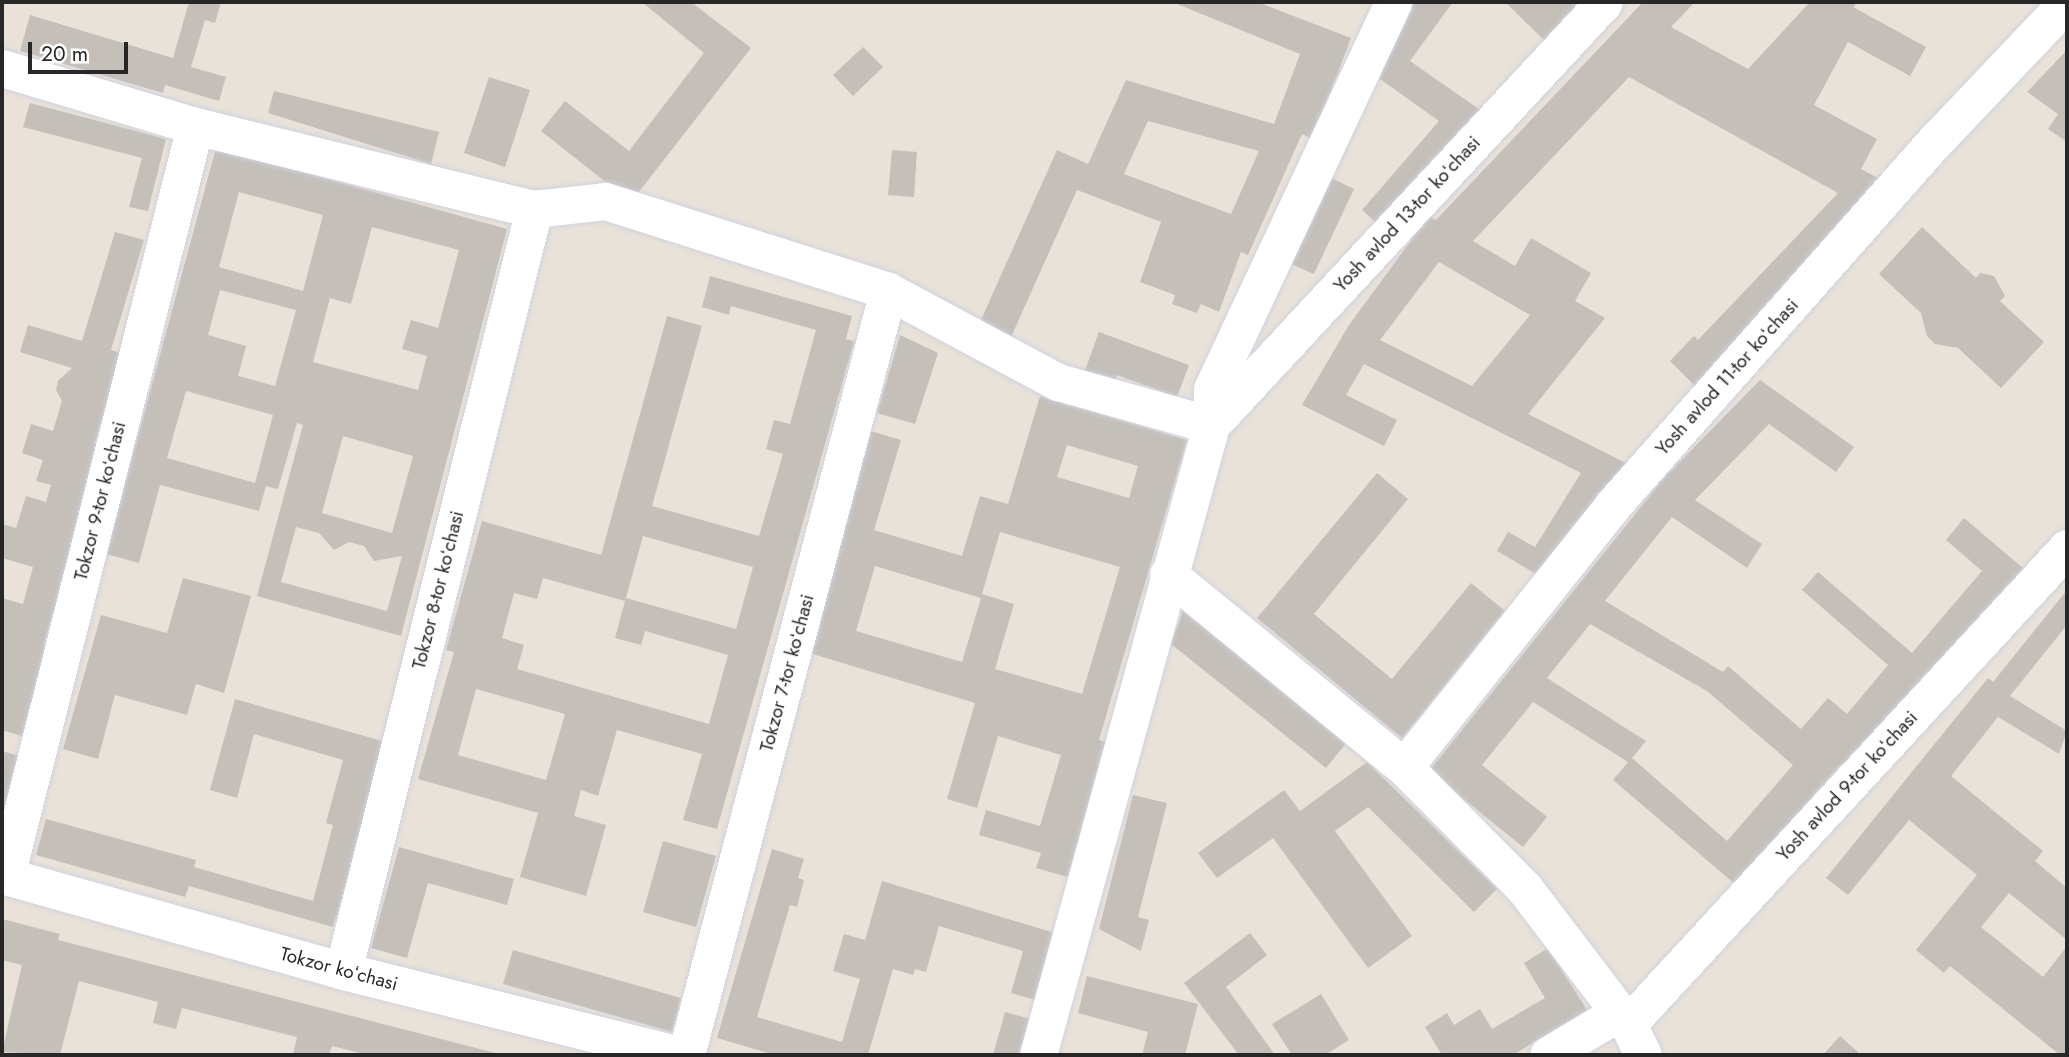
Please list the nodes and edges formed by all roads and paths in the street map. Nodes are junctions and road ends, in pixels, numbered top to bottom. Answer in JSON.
{"nodes":[{"id":1,"x":1393,"y":2,"type":"edge"},
{"id":2,"x":1604,"y":2,"type":"edge"},
{"id":3,"x":2067,"y":2,"type":"edge"},
{"id":4,"x":2,"y":68,"type":"edge"},
{"id":5,"x":195,"y":126,"type":"junction"},
{"id":6,"x":534,"y":209,"type":"junction"},
{"id":7,"x":888,"y":291,"type":"junction"},
{"id":8,"x":1211,"y":425,"type":"junction"},
{"id":9,"x":2067,"y":548,"type":"edge"},
{"id":10,"x":1168,"y":574,"type":"junction"},
{"id":11,"x":1404,"y":767,"type":"junction"},
{"id":12,"x":4,"y":876,"type":"edge"},
{"id":13,"x":343,"y":971,"type":"junction"},
{"id":14,"x":1629,"y":1031,"type":"edge"},
{"id":15,"x":679,"y":1055,"type":"edge"},
{"id":16,"x":686,"y":1055,"type":"edge"},
{"id":17,"x":1038,"y":1055,"type":"edge"},
{"id":18,"x":1548,"y":1055,"type":"edge"}],
"edges":[{"from":1,"to":8,"type":"street"},
{"from":2,"to":8,"type":"street","name":"Yosh avlod 13-tor koʻchasi"},
{"from":3,"to":11,"type":"street","name":"Yosh avlod 11-tor koʻchasi"},
{"from":4,"to":5,"type":"street"},
{"from":5,"to":6,"type":"street"},
{"from":5,"to":12,"type":"street","name":"Tokzor 9-tor koʻchasi"},
{"from":6,"to":7,"type":"street"},
{"from":6,"to":13,"type":"street","name":"Tokzor 8-tor koʻchasi"},
{"from":7,"to":8,"type":"street"},
{"from":7,"to":16,"type":"street","name":"Tokzor 7-tor koʻchasi"},
{"from":8,"to":10,"type":"street"},
{"from":9,"to":14,"type":"street","name":"Yosh avlod 9-tor koʻchasi"},
{"from":10,"to":11,"type":"street"},
{"from":10,"to":17,"type":"street"},
{"from":11,"to":14,"type":"street"},
{"from":12,"to":13,"type":"street","name":"Tokzor koʻchasi"},
{"from":13,"to":15,"type":"street","name":"Tokzor koʻchasi"},
{"from":14,"to":18,"type":"street","name":"Yosh avlod 9-tor koʻchasi"}]}
